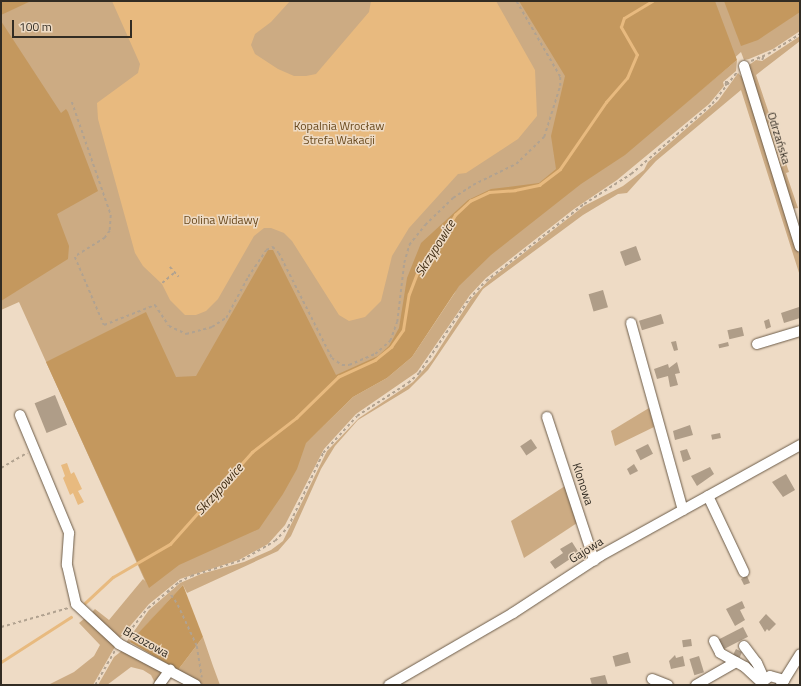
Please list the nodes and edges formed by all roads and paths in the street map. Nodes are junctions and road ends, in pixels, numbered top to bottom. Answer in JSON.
{"nodes":[{"id":1,"x":516,"y":1,"type":"edge"},
{"id":2,"x":800,"y":34,"type":"edge"},
{"id":3,"x":748,"y":63,"type":"joint"},
{"id":4,"x":733,"y":77,"type":"dead end"},
{"id":5,"x":72,"y":102,"type":"dead end"},
{"id":6,"x":800,"y":247,"type":"edge"},
{"id":7,"x":170,"y":267,"type":"dead end"},
{"id":8,"x":175,"y":272,"type":"junction"},
{"id":9,"x":179,"y":276,"type":"dead end"},
{"id":10,"x":162,"y":284,"type":"dead end"},
{"id":11,"x":631,"y":323,"type":"dead end"},
{"id":12,"x":800,"y":331,"type":"edge"},
{"id":13,"x":756,"y":344,"type":"dead end"},
{"id":14,"x":20,"y":416,"type":"dead end"},
{"id":15,"x":547,"y":417,"type":"dead end"},
{"id":16,"x":800,"y":445,"type":"edge"},
{"id":17,"x":34,"y":450,"type":"junction"},
{"id":18,"x":1,"y":468,"type":"edge"},
{"id":19,"x":708,"y":496,"type":"junction"},
{"id":20,"x":683,"y":510,"type":"junction"},
{"id":21,"x":594,"y":560,"type":"junction"},
{"id":22,"x":744,"y":572,"type":"dead end"},
{"id":23,"x":168,"y":590,"type":"junction"},
{"id":24,"x":76,"y":604,"type":"junction"},
{"id":25,"x":1,"y":627,"type":"edge"},
{"id":26,"x":714,"y":642,"type":"dead end"},
{"id":27,"x":120,"y":644,"type":"junction"},
{"id":28,"x":744,"y":646,"type":"dead end"},
{"id":29,"x":800,"y":654,"type":"edge"},
{"id":30,"x":736,"y":662,"type":"junction"},
{"id":31,"x":170,"y":670,"type":"junction"},
{"id":32,"x":652,"y":679,"type":"dead end"},
{"id":33,"x":762,"y":682,"type":"edge"},
{"id":34,"x":782,"y":682,"type":"edge"},
{"id":35,"x":199,"y":683,"type":"edge"},
{"id":36,"x":95,"y":685,"type":"edge"},
{"id":37,"x":159,"y":685,"type":"edge"},
{"id":38,"x":389,"y":685,"type":"edge"},
{"id":39,"x":668,"y":685,"type":"edge"},
{"id":40,"x":696,"y":685,"type":"edge"}],
"edges":[{"from":1,"to":5,"type":"path"},
{"from":2,"to":3,"type":"path"},
{"from":3,"to":6,"type":"street","name":"Odrzańska"},
{"from":4,"to":23,"type":"path"},
{"from":7,"to":8,"type":"path"},
{"from":8,"to":9,"type":"path"},
{"from":8,"to":10,"type":"path"},
{"from":11,"to":20,"type":"street"},
{"from":12,"to":13,"type":"street"},
{"from":14,"to":17,"type":"street"},
{"from":15,"to":21,"type":"street","name":"Klonowa"},
{"from":16,"to":19,"type":"street","name":"Gajowa"},
{"from":17,"to":18,"type":"path"},
{"from":17,"to":24,"type":"street"},
{"from":19,"to":20,"type":"street","name":"Gajowa"},
{"from":19,"to":22,"type":"street"},
{"from":20,"to":21,"type":"street","name":"Gajowa"},
{"from":21,"to":38,"type":"street","name":"Gajowa"},
{"from":23,"to":27,"type":"path"},
{"from":23,"to":35,"type":"path"},
{"from":24,"to":25,"type":"path"},
{"from":24,"to":27,"type":"street","name":"Brzozowa"},
{"from":26,"to":30,"type":"street"},
{"from":27,"to":31,"type":"street","name":"Brzozowa"},
{"from":27,"to":36,"type":"path"},
{"from":28,"to":33,"type":"street"},
{"from":29,"to":34,"type":"street"},
{"from":30,"to":33,"type":"street"},
{"from":30,"to":40,"type":"street"},
{"from":31,"to":35,"type":"street","name":"Brzozowa"},
{"from":31,"to":37,"type":"street"},
{"from":32,"to":39,"type":"street"},
{"from":33,"to":34,"type":"street"}]}
